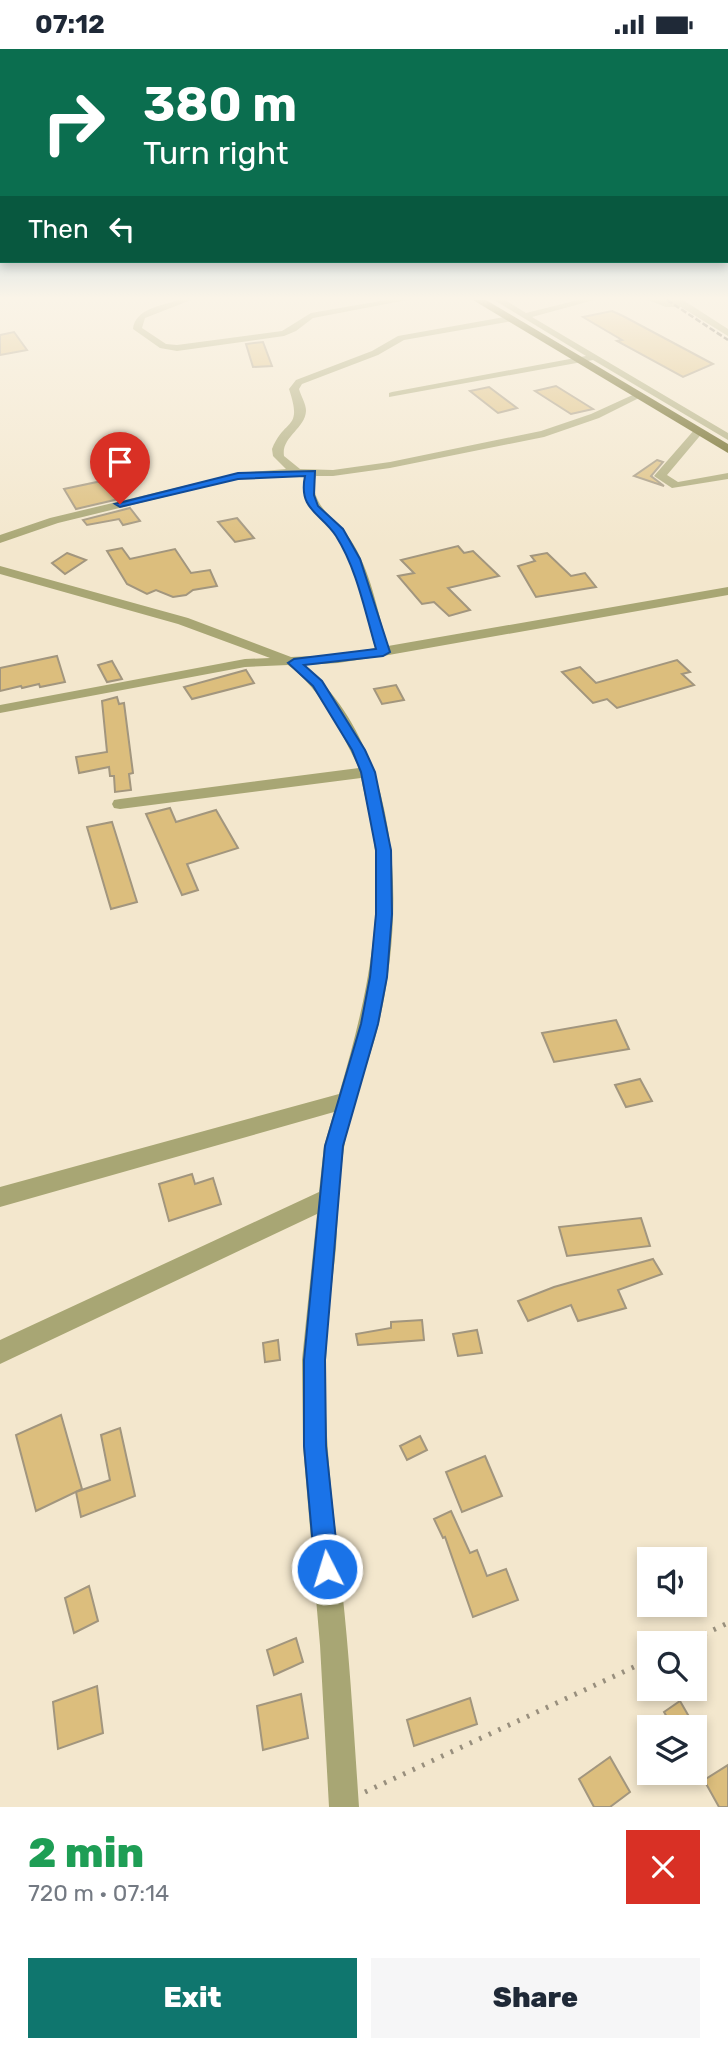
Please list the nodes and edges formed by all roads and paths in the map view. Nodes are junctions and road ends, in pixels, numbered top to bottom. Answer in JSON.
{"nodes":[{"id":1,"x":299,"y":382,"type":"edge"},
{"id":2,"x":463,"y":382,"type":"edge"},
{"id":3,"x":617,"y":382,"type":"edge"},
{"id":4,"x":637,"y":382,"type":"edge"},
{"id":5,"x":392,"y":395,"type":"dead end"},
{"id":6,"x":640,"y":395,"type":"junction"},
{"id":7,"x":699,"y":431,"type":"junction"},
{"id":8,"x":728,"y":437,"type":"edge"},
{"id":9,"x":728,"y":449,"type":"edge"},
{"id":10,"x":297,"y":472,"type":"junction"},
{"id":11,"x":312,"y":473,"type":"junction"},
{"id":12,"x":728,"y":476,"type":"edge"},
{"id":13,"x":0,"y":539,"type":"edge"},
{"id":14,"x":0,"y":570,"type":"edge"},
{"id":15,"x":728,"y":591,"type":"edge"},
{"id":16,"x":383,"y":652,"type":"junction"},
{"id":17,"x":294,"y":663,"type":"junction"},
{"id":18,"x":0,"y":709,"type":"edge"},
{"id":19,"x":368,"y":772,"type":"junction"},
{"id":20,"x":120,"y":804,"type":"dead end"},
{"id":21,"x":346,"y":1100,"type":"junction"},
{"id":22,"x":0,"y":1197,"type":"edge"},
{"id":23,"x":327,"y":1199,"type":"junction"},
{"id":24,"x":0,"y":1352,"type":"edge"},
{"id":25,"x":728,"y":1623,"type":"edge"},
{"id":26,"x":707,"y":1633,"type":"edge"},
{"id":27,"x":637,"y":1666,"type":"edge"},
{"id":28,"x":344,"y":1804,"type":"edge"}],
"edges":[{"from":1,"to":10,"type":"street"},
{"from":2,"to":5,"type":"street"},
{"from":3,"to":6,"type":"highway"},
{"from":4,"to":8,"type":"street"},
{"from":6,"to":7,"type":"highway"},
{"from":6,"to":11,"type":"street"},
{"from":7,"to":9,"type":"highway"},
{"from":7,"to":12,"type":"street"},
{"from":10,"to":11,"type":"street"},
{"from":10,"to":13,"type":"street"},
{"from":11,"to":16,"type":"street"},
{"from":14,"to":17,"type":"street"},
{"from":15,"to":16,"type":"street"},
{"from":16,"to":17,"type":"street"},
{"from":17,"to":18,"type":"street"},
{"from":17,"to":19,"type":"street"},
{"from":19,"to":20,"type":"street"},
{"from":19,"to":21,"type":"street"},
{"from":21,"to":22,"type":"street"},
{"from":21,"to":23,"type":"street"},
{"from":23,"to":24,"type":"street"},
{"from":23,"to":28,"type":"street"},
{"from":25,"to":26,"type":"path"},
{"from":27,"to":28,"type":"path"}]}
